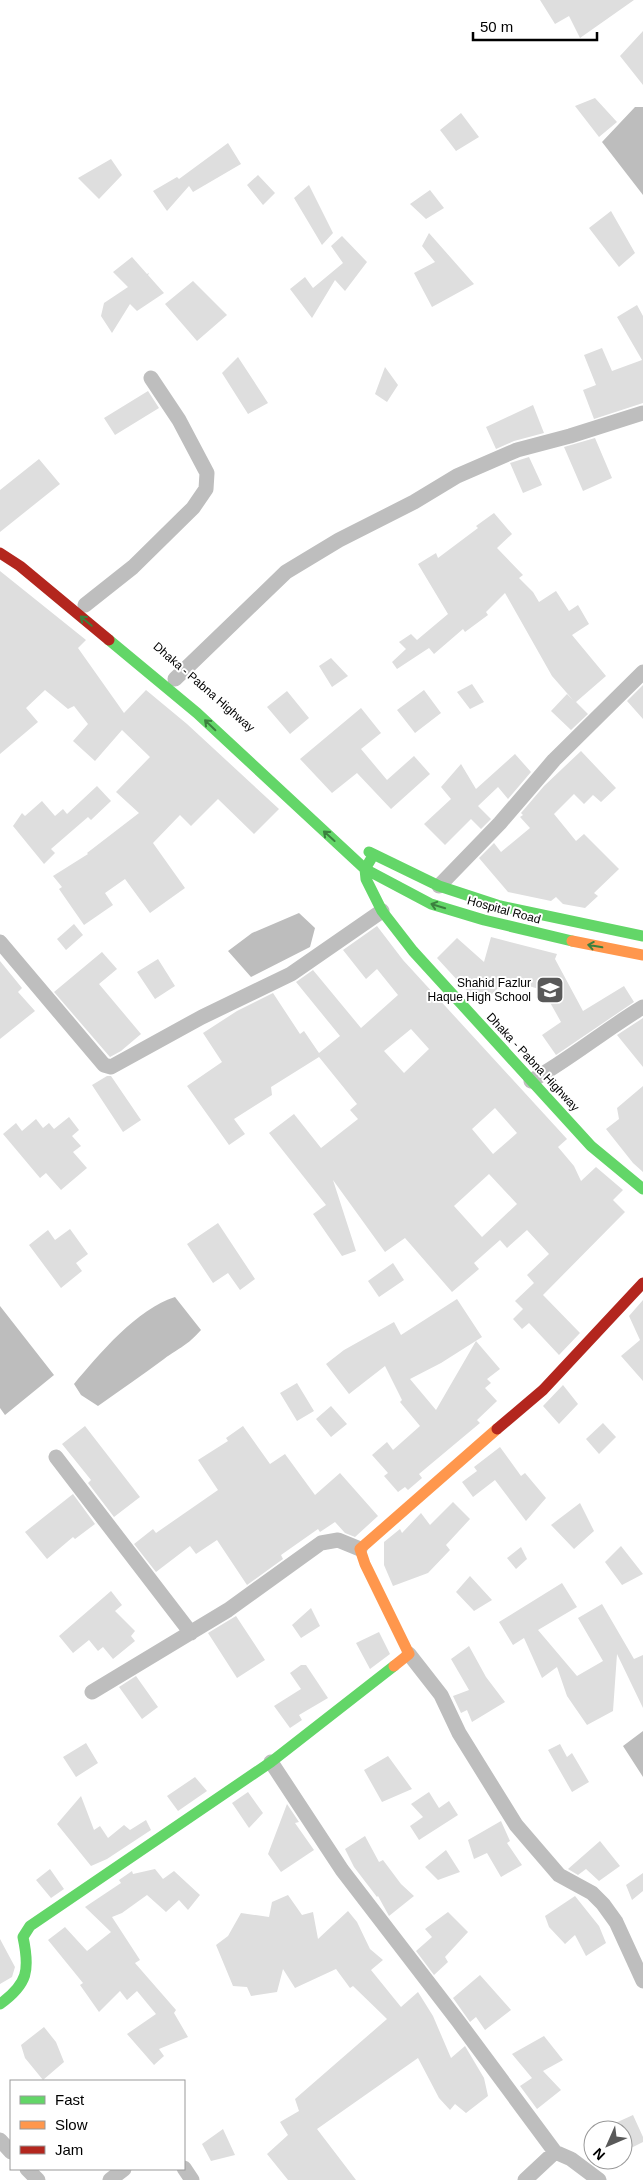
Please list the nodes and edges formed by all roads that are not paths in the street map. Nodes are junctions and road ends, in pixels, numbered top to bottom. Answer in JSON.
{"nodes":[{"id":1,"x":152,"y":378,"type":"dead end"},
{"id":2,"x":643,"y":413,"type":"edge"},
{"id":3,"x":0,"y":553,"type":"edge"},
{"id":4,"x":85,"y":605,"type":"dead end"},
{"id":5,"x":643,"y":672,"type":"edge"},
{"id":6,"x":175,"y":679,"type":"dead end"},
{"id":7,"x":358,"y":842,"type":"dead end"},
{"id":8,"x":373,"y":855,"type":"junction"},
{"id":9,"x":365,"y":869,"type":"junction"},
{"id":10,"x":439,"y":886,"type":"junction"},
{"id":11,"x":382,"y":911,"type":"junction"},
{"id":12,"x":643,"y":936,"type":"edge"},
{"id":13,"x":0,"y":942,"type":"edge"},
{"id":14,"x":643,"y":955,"type":"edge"},
{"id":15,"x":643,"y":1006,"type":"edge"},
{"id":16,"x":531,"y":1081,"type":"junction"},
{"id":17,"x":643,"y":1189,"type":"edge"},
{"id":18,"x":643,"y":1283,"type":"edge"},
{"id":19,"x":56,"y":1457,"type":"dead end"},
{"id":20,"x":360,"y":1549,"type":"junction"},
{"id":21,"x":191,"y":1633,"type":"junction"},
{"id":22,"x":409,"y":1654,"type":"junction"},
{"id":23,"x":92,"y":1692,"type":"dead end"},
{"id":24,"x":271,"y":1762,"type":"junction"},
{"id":25,"x":642,"y":1973,"type":"edge"},
{"id":26,"x":0,"y":2004,"type":"edge"},
{"id":27,"x":0,"y":2140,"type":"edge"},
{"id":28,"x":10,"y":2151,"type":"edge"},
{"id":29,"x":555,"y":2152,"type":"junction"},
{"id":30,"x":28,"y":2170,"type":"edge"},
{"id":31,"x":123,"y":2170,"type":"edge"},
{"id":32,"x":185,"y":2170,"type":"edge"},
{"id":33,"x":38,"y":2180,"type":"edge"},
{"id":34,"x":110,"y":2180,"type":"edge"},
{"id":35,"x":192,"y":2180,"type":"edge"},
{"id":36,"x":525,"y":2180,"type":"edge"},
{"id":37,"x":599,"y":2180,"type":"edge"}],
"edges":[{"from":1,"to":4,"type":"street"},
{"from":2,"to":6,"type":"street"},
{"from":9,"to":3,"type":"main road","name":"Dhaka - Pabna Highway","one_way":true},
{"from":5,"to":10,"type":"street"},
{"from":7,"to":8,"type":"main road"},
{"from":8,"to":9,"type":"main road"},
{"from":8,"to":10,"type":"main road","name":"Hospital Road"},
{"from":9,"to":11,"type":"main road","name":"Dhaka - Pabna Highway"},
{"from":14,"to":9,"type":"main road","name":"Hospital Road","one_way":true},
{"from":10,"to":12,"type":"main road","name":"Hospital Road"},
{"from":11,"to":13,"type":"street"},
{"from":11,"to":16,"type":"main road","name":"Dhaka - Pabna Highway"},
{"from":15,"to":16,"type":"street"},
{"from":16,"to":17,"type":"main road","name":"Dhaka - Pabna Highway"},
{"from":18,"to":20,"type":"main road"},
{"from":19,"to":21,"type":"street"},
{"from":20,"to":21,"type":"street"},
{"from":20,"to":22,"type":"main road"},
{"from":21,"to":23,"type":"street"},
{"from":22,"to":24,"type":"main road"},
{"from":22,"to":25,"type":"street"},
{"from":24,"to":26,"type":"main road"},
{"from":24,"to":29,"type":"street"},
{"from":27,"to":28,"type":"street"},
{"from":29,"to":36,"type":"street"},
{"from":29,"to":37,"type":"street"},
{"from":30,"to":33,"type":"street"},
{"from":31,"to":34,"type":"street"},
{"from":32,"to":35,"type":"street"}]}
